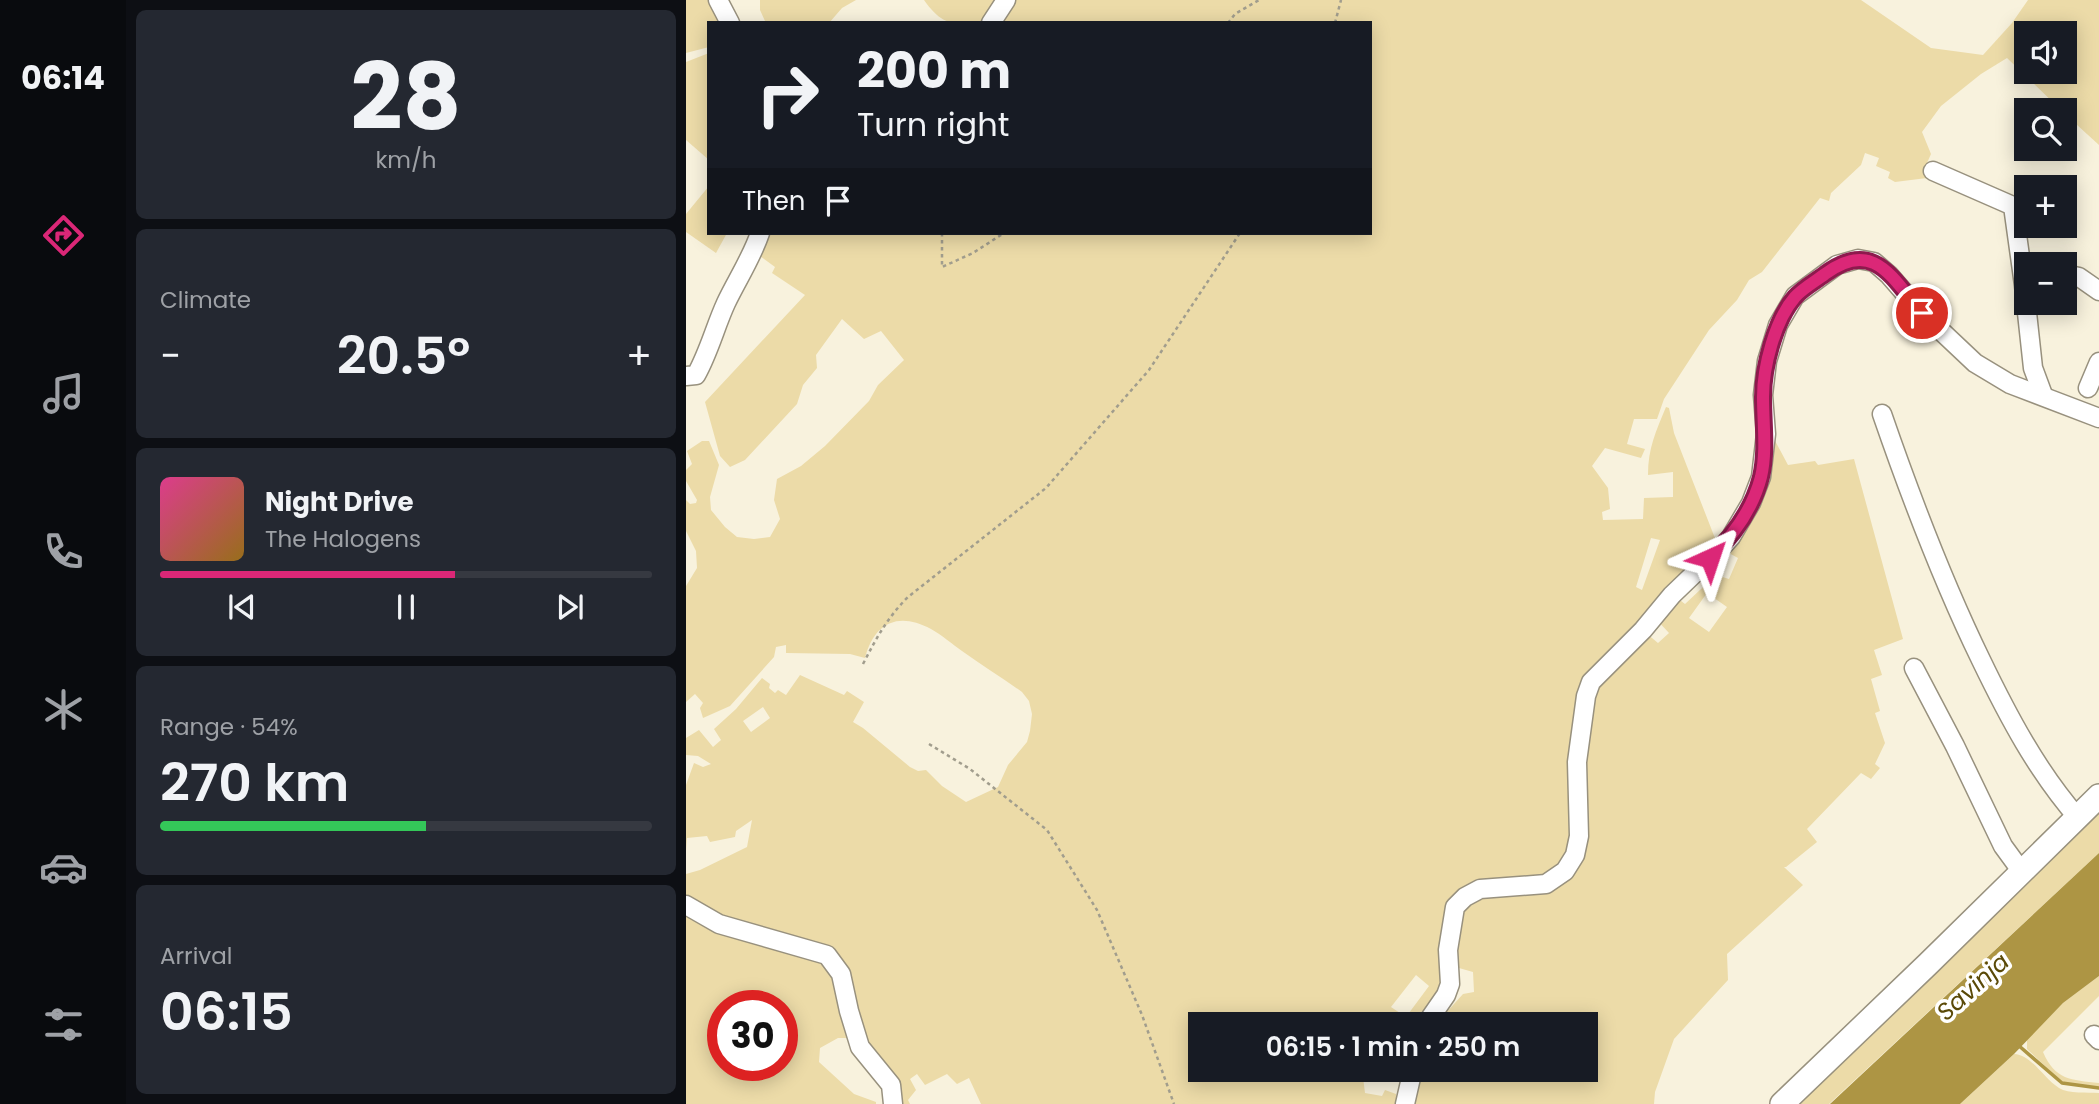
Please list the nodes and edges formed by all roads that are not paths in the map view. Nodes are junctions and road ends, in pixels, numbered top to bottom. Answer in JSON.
{"nodes":[{"id":1,"x":718,"y":0,"type":"edge"},
{"id":2,"x":1006,"y":0,"type":"edge"},
{"id":3,"x":729,"y":21,"type":"edge"},
{"id":4,"x":992,"y":21,"type":"edge"},
{"id":5,"x":1933,"y":171,"type":"dead end"},
{"id":6,"x":759,"y":235,"type":"edge"},
{"id":7,"x":2020,"y":252,"type":"edge"},
{"id":8,"x":2077,"y":277,"type":"edge"},
{"id":9,"x":2099,"y":291,"type":"edge"},
{"id":10,"x":2028,"y":315,"type":"edge"},
{"id":11,"x":2099,"y":362,"type":"edge"},
{"id":12,"x":686,"y":376,"type":"edge"},
{"id":13,"x":2088,"y":388,"type":"dead end"},
{"id":14,"x":2043,"y":395,"type":"junction"},
{"id":15,"x":1882,"y":414,"type":"dead end"},
{"id":16,"x":2099,"y":418,"type":"edge"},
{"id":17,"x":1914,"y":668,"type":"dead end"},
{"id":18,"x":2099,"y":796,"type":"edge"},
{"id":19,"x":2078,"y":818,"type":"junction"},
{"id":20,"x":2022,"y":872,"type":"junction"},
{"id":21,"x":686,"y":905,"type":"edge"},
{"id":22,"x":1434,"y":1012,"type":"edge"},
{"id":23,"x":1410,"y":1082,"type":"edge"},
{"id":24,"x":893,"y":1104,"type":"edge"},
{"id":25,"x":1405,"y":1104,"type":"edge"},
{"id":26,"x":1782,"y":1104,"type":"edge"}],
"edges":[{"from":1,"to":3,"type":"street"},
{"from":2,"to":4,"type":"street"},
{"from":5,"to":7,"type":"street"},
{"from":6,"to":12,"type":"street"},
{"from":8,"to":9,"type":"street"},
{"from":10,"to":14,"type":"street"},
{"from":11,"to":13,"type":"street"},
{"from":14,"to":16,"type":"street"},
{"from":14,"to":22,"type":"street"},
{"from":15,"to":19,"type":"street"},
{"from":17,"to":20,"type":"street"},
{"from":18,"to":19,"type":"main road"},
{"from":19,"to":20,"type":"main road"},
{"from":20,"to":26,"type":"main road"},
{"from":21,"to":24,"type":"street"},
{"from":23,"to":25,"type":"street"}]}
